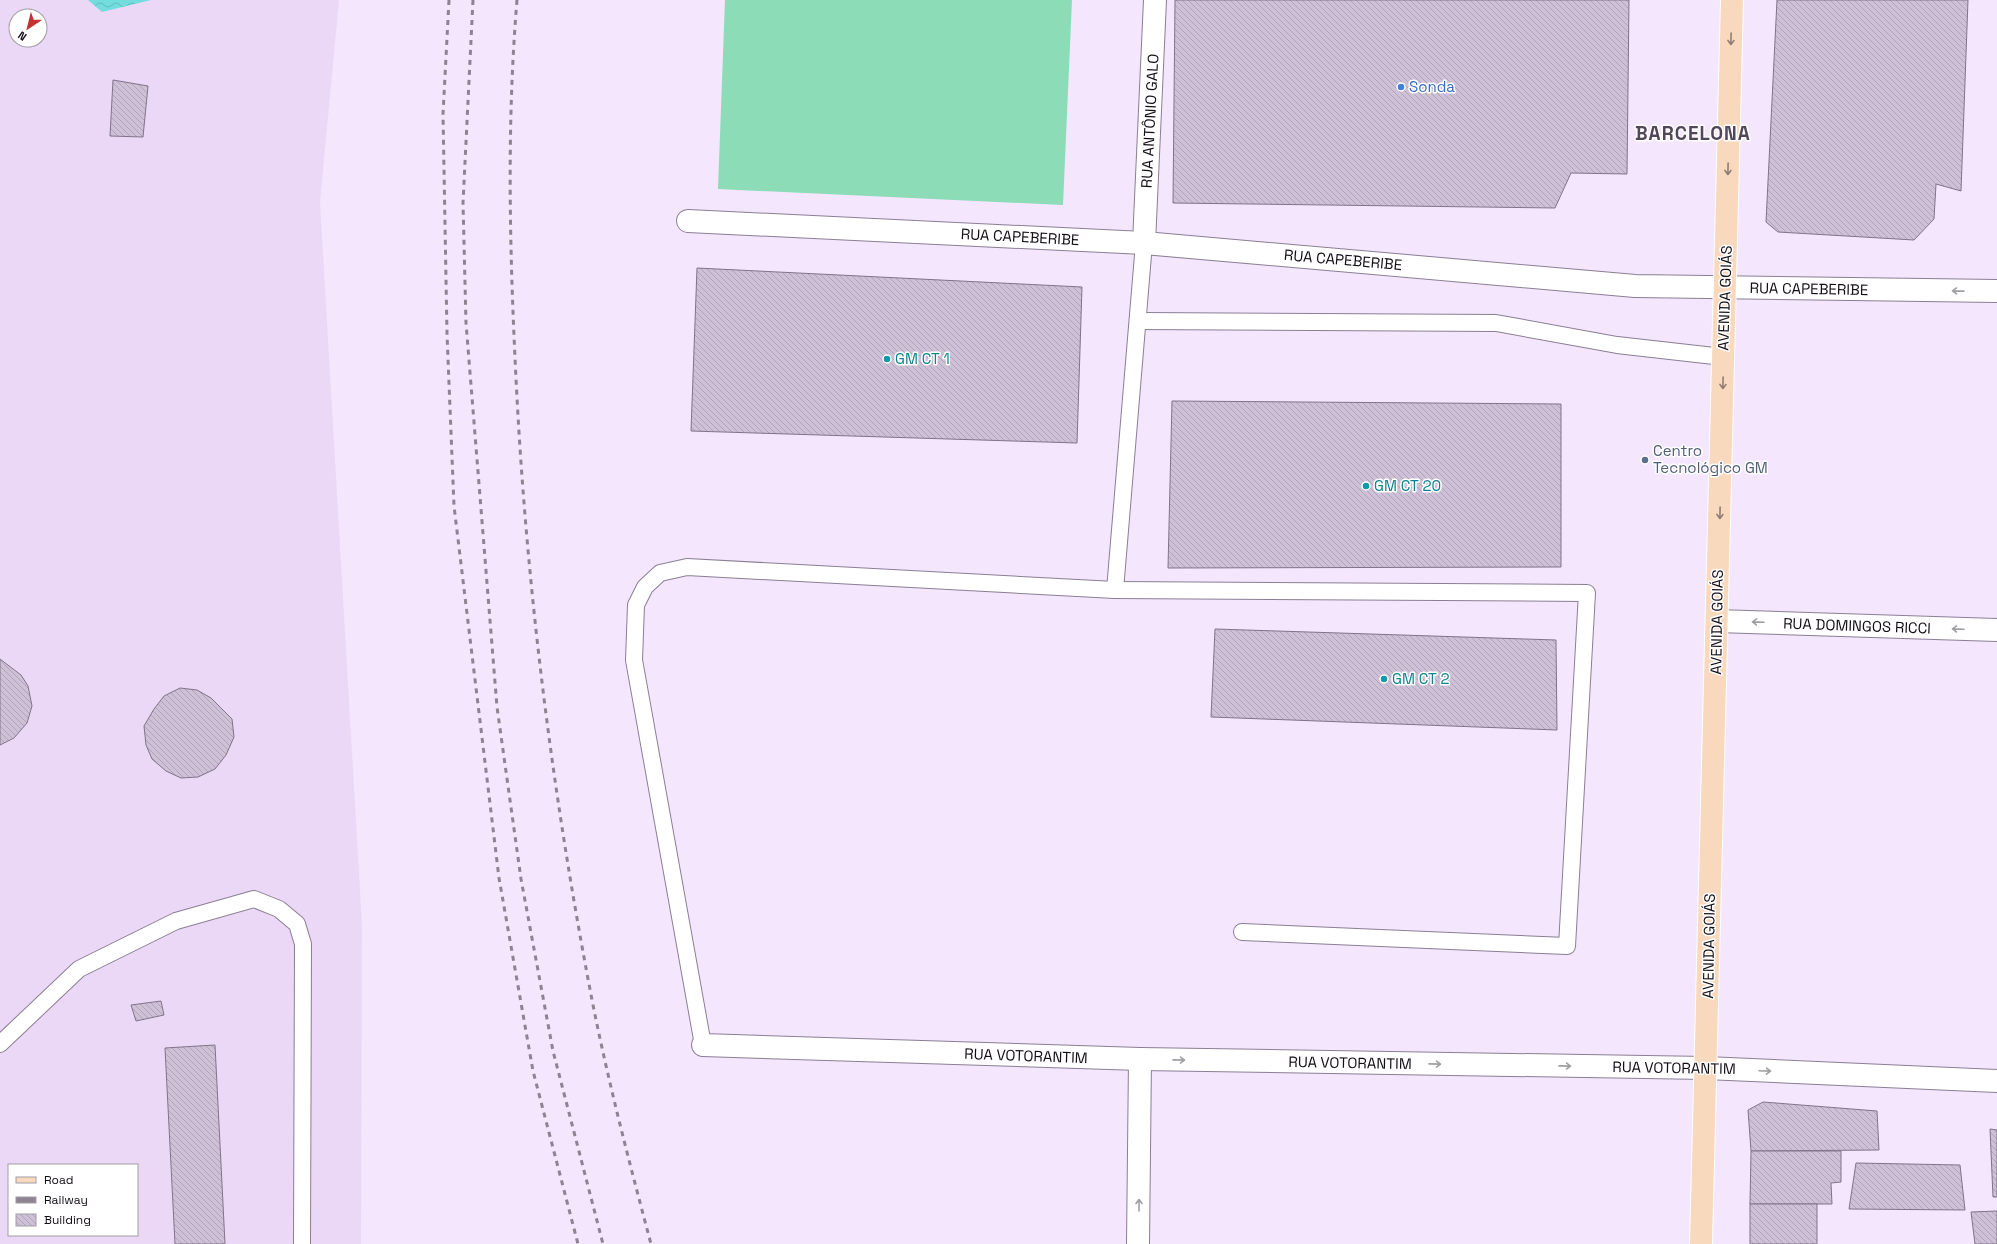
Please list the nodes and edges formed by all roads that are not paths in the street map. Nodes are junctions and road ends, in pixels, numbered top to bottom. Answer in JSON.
{"nodes":[{"id":1,"x":1155,"y":0,"type":"edge"},
{"id":2,"x":1732,"y":0,"type":"edge"},
{"id":3,"x":688,"y":221,"type":"dead end"},
{"id":4,"x":1144,"y":243,"type":"junction"},
{"id":5,"x":1725,"y":288,"type":"junction"},
{"id":6,"x":1997,"y":291,"type":"edge"},
{"id":7,"x":1138,"y":321,"type":"junction"},
{"id":8,"x":1723,"y":357,"type":"junction"},
{"id":9,"x":1115,"y":590,"type":"junction"},
{"id":10,"x":1717,"y":621,"type":"junction"},
{"id":11,"x":1997,"y":630,"type":"edge"},
{"id":12,"x":1242,"y":932,"type":"dead end"},
{"id":13,"x":2,"y":1041,"type":"edge"},
{"id":14,"x":703,"y":1045,"type":"joint"},
{"id":15,"x":1140,"y":1059,"type":"junction"},
{"id":16,"x":1706,"y":1068,"type":"junction"},
{"id":17,"x":1997,"y":1080,"type":"edge"},
{"id":18,"x":302,"y":1244,"type":"edge"},
{"id":19,"x":1138,"y":1244,"type":"edge"},
{"id":20,"x":1701,"y":1244,"type":"edge"}],
"edges":[{"from":1,"to":4,"type":"street","name":"RUA ANTÔNIO GALO"},
{"from":2,"to":5,"type":"main road","name":"AVENIDA GOIÁS","one_way":true},
{"from":3,"to":4,"type":"street","name":"RUA CAPEBERIBE"},
{"from":4,"to":5,"type":"street","name":"RUA CAPEBERIBE"},
{"from":4,"to":7,"type":"lane"},
{"from":6,"to":5,"type":"street","name":"RUA CAPEBERIBE","one_way":true},
{"from":5,"to":8,"type":"main road","name":"AVENIDA GOIÁS"},
{"from":7,"to":8,"type":"lane"},
{"from":7,"to":9,"type":"lane"},
{"from":8,"to":10,"type":"main road","name":"AVENIDA GOIÁS","one_way":true},
{"from":9,"to":12,"type":"lane"},
{"from":9,"to":14,"type":"lane"},
{"from":11,"to":10,"type":"street","name":"RUA DOMINGOS RICCI","one_way":true},
{"from":10,"to":16,"type":"main road","name":"AVENIDA GOIÁS"},
{"from":13,"to":18,"type":"lane"},
{"from":14,"to":15,"type":"street","name":"RUA VOTORANTIM"},
{"from":15,"to":16,"type":"street","name":"RUA VOTORANTIM","one_way":true},
{"from":19,"to":15,"type":"street","one_way":true},
{"from":16,"to":17,"type":"street","name":"RUA VOTORANTIM","one_way":true},
{"from":16,"to":20,"type":"main road","name":"AVENIDA GOIÁS"}]}
